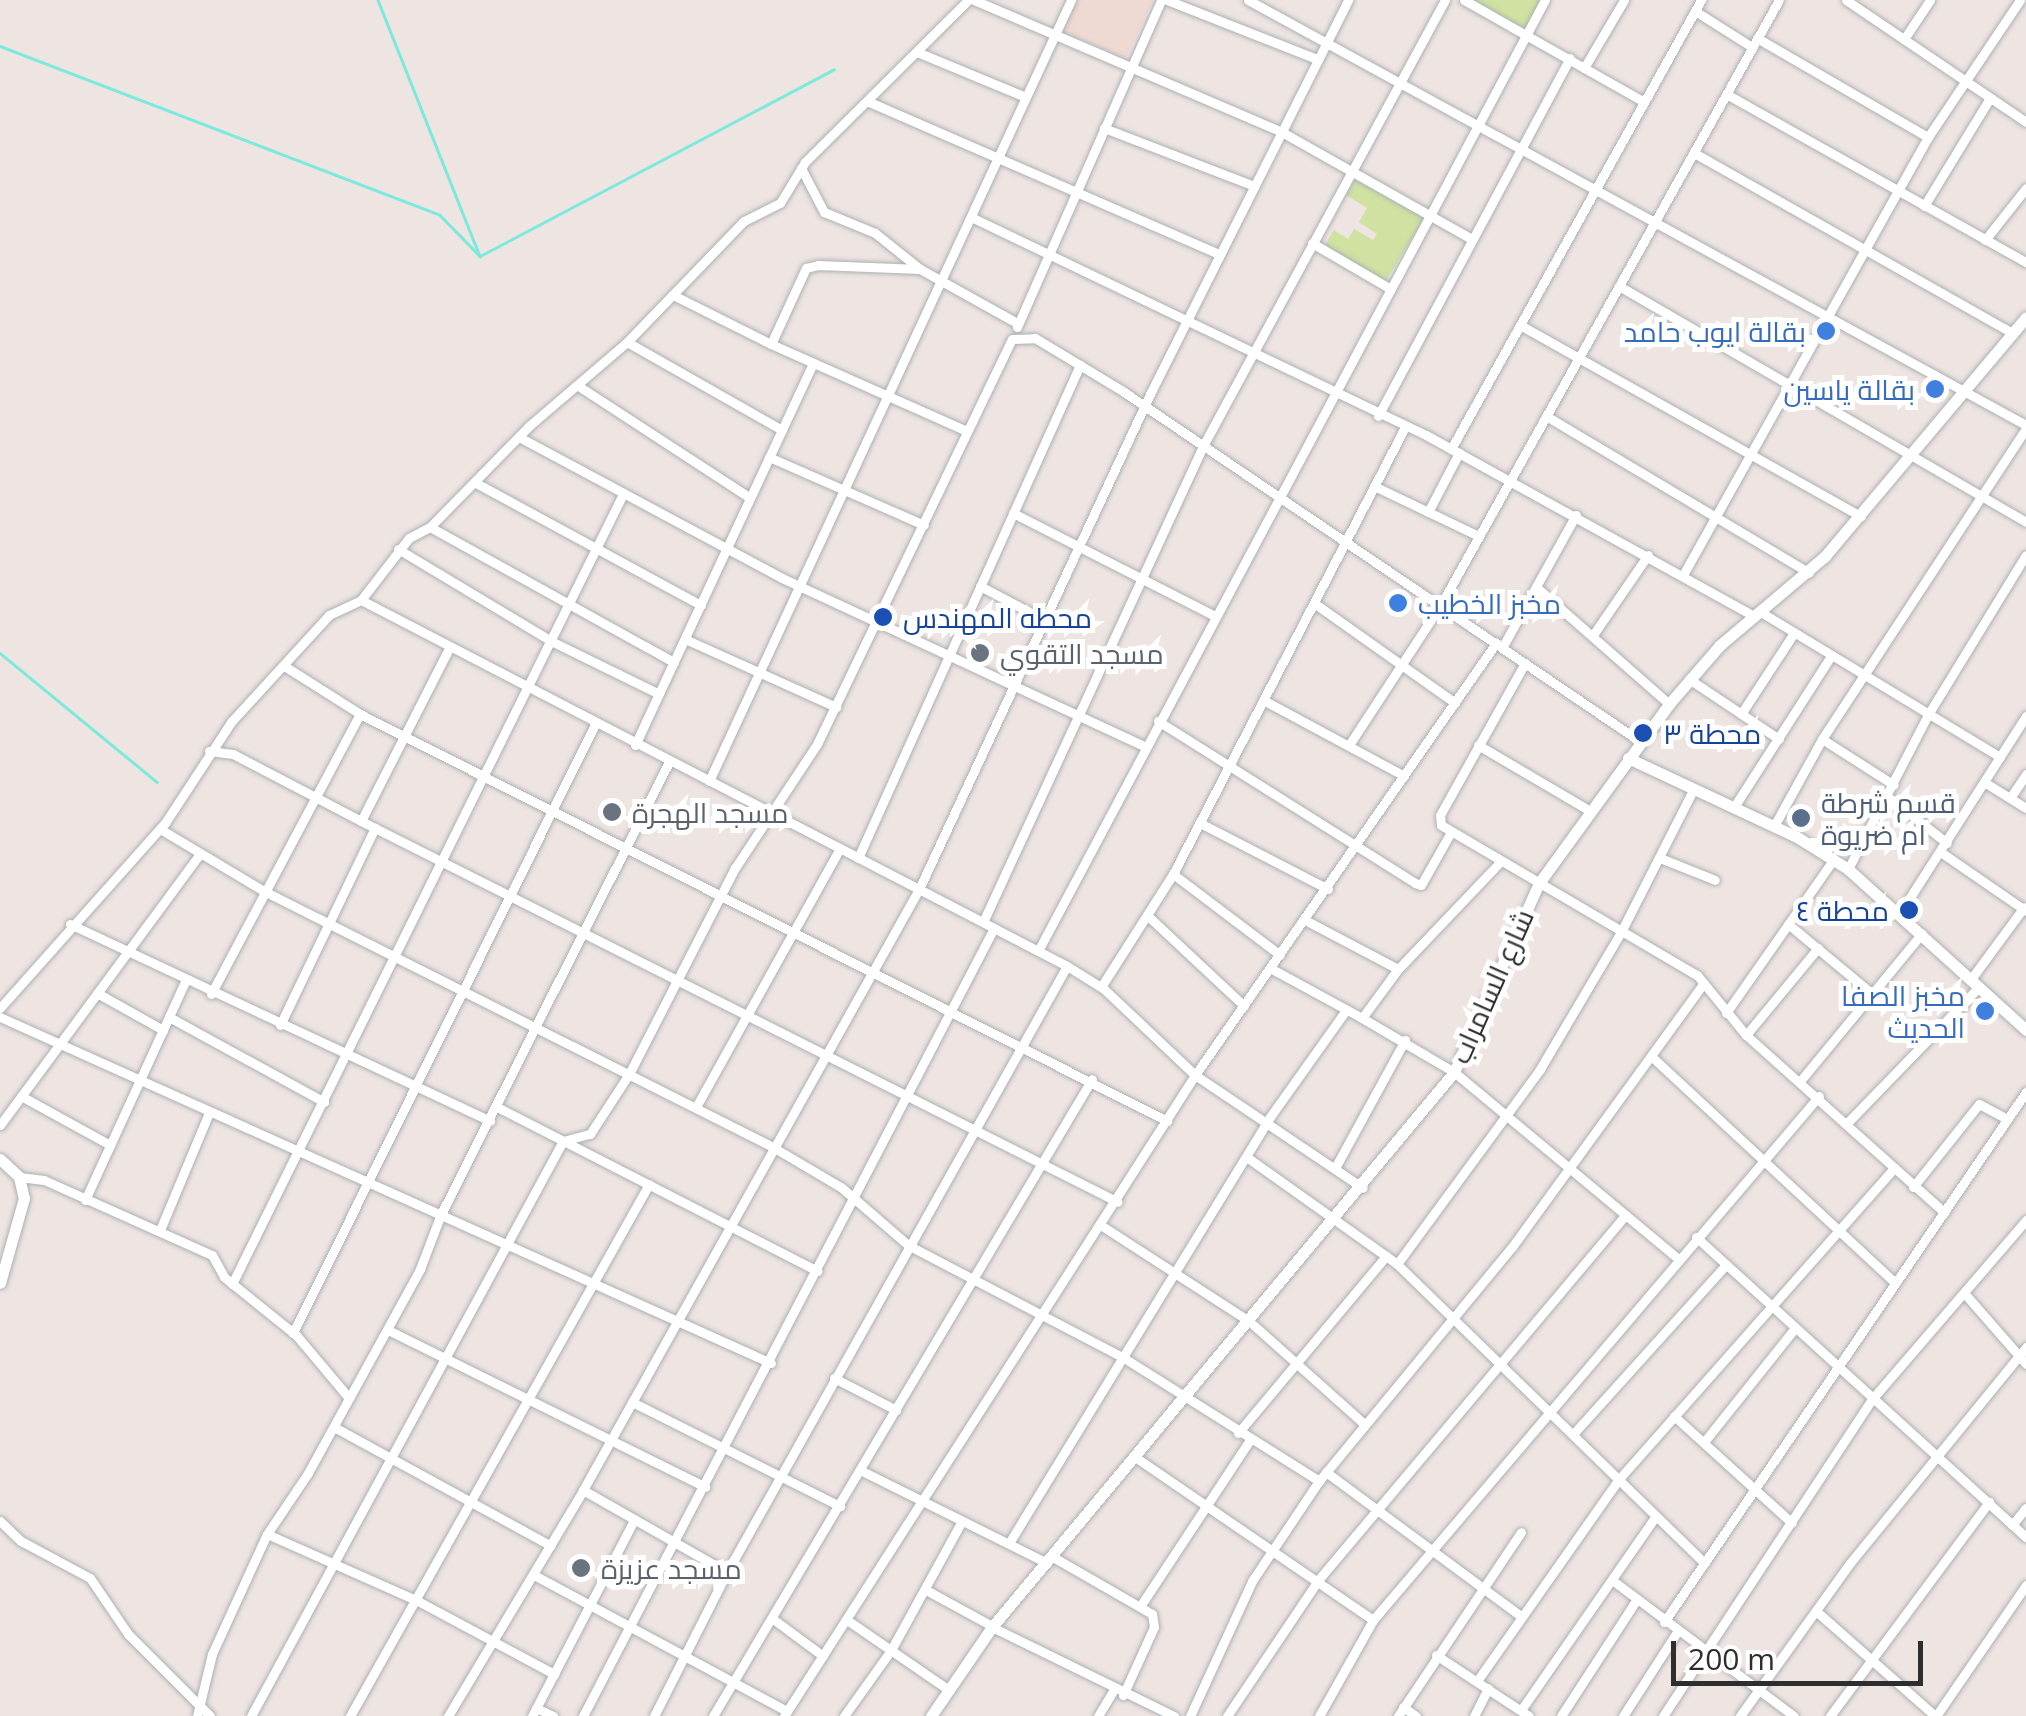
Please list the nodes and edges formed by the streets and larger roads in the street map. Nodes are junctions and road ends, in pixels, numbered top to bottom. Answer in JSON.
{"nodes":[{"id":1,"x":971,"y":0,"type":"edge"},
{"id":2,"x":1070,"y":0,"type":"edge"},
{"id":3,"x":1164,"y":0,"type":"edge"},
{"id":4,"x":1248,"y":0,"type":"edge"},
{"id":5,"x":1348,"y":0,"type":"edge"},
{"id":6,"x":1445,"y":0,"type":"edge"},
{"id":7,"x":1464,"y":0,"type":"edge"},
{"id":8,"x":1544,"y":0,"type":"edge"},
{"id":9,"x":1624,"y":0,"type":"edge"},
{"id":10,"x":1701,"y":0,"type":"edge"},
{"id":11,"x":1779,"y":0,"type":"edge"},
{"id":12,"x":1846,"y":0,"type":"edge"},
{"id":13,"x":1930,"y":0,"type":"edge"},
{"id":14,"x":2022,"y":2,"type":"edge"},
{"id":15,"x":1695,"y":11,"type":"junction"},
{"id":16,"x":1055,"y":34,"type":"junction"},
{"id":17,"x":1526,"y":34,"type":"junction"},
{"id":18,"x":1904,"y":39,"type":"junction"},
{"id":19,"x":1328,"y":40,"type":"junction"},
{"id":20,"x":1754,"y":42,"type":"junction"},
{"id":21,"x":917,"y":52,"type":"junction"},
{"id":22,"x":1570,"y":58,"type":"junction"},
{"id":23,"x":1318,"y":59,"type":"junction"},
{"id":24,"x":1132,"y":65,"type":"junction"},
{"id":25,"x":1584,"y":68,"type":"junction"},
{"id":26,"x":1962,"y":79,"type":"junction"},
{"id":27,"x":1400,"y":83,"type":"junction"},
{"id":28,"x":1728,"y":95,"type":"junction"},
{"id":29,"x":1023,"y":96,"type":"junction"},
{"id":30,"x":1990,"y":98,"type":"junction"},
{"id":31,"x":867,"y":101,"type":"junction"},
{"id":32,"x":1644,"y":102,"type":"junction"},
{"id":33,"x":2026,"y":122,"type":"edge"},
{"id":34,"x":1477,"y":124,"type":"junction"},
{"id":35,"x":1104,"y":128,"type":"junction"},
{"id":36,"x":1280,"y":131,"type":"junction"},
{"id":37,"x":1928,"y":137,"type":"junction"},
{"id":38,"x":1522,"y":146,"type":"junction"},
{"id":39,"x":1696,"y":154,"type":"junction"},
{"id":40,"x":998,"y":158,"type":"junction"},
{"id":41,"x":801,"y":168,"type":"junction"},
{"id":42,"x":1352,"y":170,"type":"junction"},
{"id":43,"x":1252,"y":185,"type":"junction"},
{"id":44,"x":1598,"y":186,"type":"junction"},
{"id":45,"x":2026,"y":188,"type":"edge"},
{"id":46,"x":1075,"y":190,"type":"junction"},
{"id":47,"x":1897,"y":192,"type":"junction"},
{"id":48,"x":1924,"y":206,"type":"junction"},
{"id":49,"x":1428,"y":214,"type":"junction"},
{"id":50,"x":971,"y":217,"type":"junction"},
{"id":51,"x":1658,"y":219,"type":"junction"},
{"id":52,"x":1472,"y":240,"type":"junction"},
{"id":53,"x":1986,"y":240,"type":"junction"},
{"id":54,"x":1312,"y":243,"type":"junction"},
{"id":55,"x":1864,"y":250,"type":"junction"},
{"id":56,"x":1048,"y":252,"type":"junction"},
{"id":57,"x":1219,"y":254,"type":"junction"},
{"id":58,"x":2026,"y":262,"type":"edge"},
{"id":59,"x":920,"y":269,"type":"junction"},
{"id":60,"x":942,"y":279,"type":"junction"},
{"id":61,"x":1619,"y":286,"type":"junction"},
{"id":62,"x":1388,"y":288,"type":"junction"},
{"id":63,"x":673,"y":296,"type":"junction"},
{"id":64,"x":1825,"y":317,"type":"junction"},
{"id":65,"x":2026,"y":317,"type":"edge"},
{"id":66,"x":1189,"y":319,"type":"junction"},
{"id":67,"x":1017,"y":323,"type":"junction"},
{"id":68,"x":1520,"y":325,"type":"junction"},
{"id":69,"x":2011,"y":332,"type":"junction"},
{"id":70,"x":1017,"y":336,"type":"junction"},
{"id":71,"x":628,"y":342,"type":"junction"},
{"id":72,"x":770,"y":344,"type":"junction"},
{"id":73,"x":1253,"y":352,"type":"junction"},
{"id":74,"x":1580,"y":358,"type":"junction"},
{"id":75,"x":813,"y":364,"type":"junction"},
{"id":76,"x":1080,"y":365,"type":"junction"},
{"id":77,"x":1792,"y":384,"type":"junction"},
{"id":78,"x":580,"y":387,"type":"junction"},
{"id":79,"x":1966,"y":389,"type":"junction"},
{"id":80,"x":1332,"y":394,"type":"junction"},
{"id":81,"x":886,"y":398,"type":"junction"},
{"id":82,"x":1146,"y":407,"type":"junction"},
{"id":83,"x":1378,"y":416,"type":"junction"},
{"id":84,"x":1546,"y":416,"type":"junction"},
{"id":85,"x":2026,"y":426,"type":"edge"},
{"id":86,"x":1405,"y":427,"type":"junction"},
{"id":87,"x":782,"y":430,"type":"junction"},
{"id":88,"x":967,"y":432,"type":"junction"},
{"id":89,"x":518,"y":437,"type":"junction"},
{"id":90,"x":1204,"y":444,"type":"junction"},
{"id":91,"x":1754,"y":450,"type":"junction"},
{"id":92,"x":1455,"y":451,"type":"junction"},
{"id":93,"x":1909,"y":456,"type":"junction"},
{"id":94,"x":769,"y":458,"type":"junction"},
{"id":95,"x":1510,"y":479,"type":"junction"},
{"id":96,"x":476,"y":484,"type":"junction"},
{"id":97,"x":1374,"y":486,"type":"junction"},
{"id":98,"x":844,"y":490,"type":"junction"},
{"id":99,"x":1276,"y":494,"type":"junction"},
{"id":100,"x":622,"y":496,"type":"junction"},
{"id":101,"x":750,"y":498,"type":"junction"},
{"id":102,"x":1981,"y":498,"type":"junction"},
{"id":103,"x":1428,"y":512,"type":"junction"},
{"id":104,"x":1013,"y":513,"type":"junction"},
{"id":105,"x":1576,"y":515,"type":"junction"},
{"id":106,"x":1718,"y":515,"type":"junction"},
{"id":107,"x":1861,"y":516,"type":"junction"},
{"id":108,"x":2026,"y":522,"type":"edge"},
{"id":109,"x":924,"y":525,"type":"junction"},
{"id":110,"x":430,"y":527,"type":"junction"},
{"id":111,"x":1479,"y":536,"type":"junction"},
{"id":112,"x":1346,"y":541,"type":"junction"},
{"id":113,"x":1081,"y":548,"type":"junction"},
{"id":114,"x":398,"y":549,"type":"junction"},
{"id":115,"x":725,"y":550,"type":"junction"},
{"id":116,"x":595,"y":552,"type":"junction"},
{"id":117,"x":1648,"y":555,"type":"junction"},
{"id":118,"x":2026,"y":556,"type":"edge"},
{"id":119,"x":1808,"y":573,"type":"junction"},
{"id":120,"x":1683,"y":575,"type":"junction"},
{"id":121,"x":1145,"y":578,"type":"junction"},
{"id":122,"x":800,"y":586,"type":"junction"},
{"id":123,"x":980,"y":586,"type":"junction"},
{"id":124,"x":1536,"y":587,"type":"junction"},
{"id":125,"x":361,"y":600,"type":"junction"},
{"id":126,"x":1314,"y":604,"type":"junction"},
{"id":127,"x":701,"y":605,"type":"junction"},
{"id":128,"x":1440,"y":606,"type":"junction"},
{"id":129,"x":568,"y":607,"type":"junction"},
{"id":130,"x":1214,"y":615,"type":"junction"},
{"id":131,"x":1759,"y":615,"type":"junction"},
{"id":132,"x":1046,"y":621,"type":"junction"},
{"id":133,"x":876,"y":622,"type":"junction"},
{"id":134,"x":1794,"y":634,"type":"junction"},
{"id":135,"x":1592,"y":635,"type":"junction"},
{"id":136,"x":685,"y":639,"type":"junction"},
{"id":137,"x":551,"y":641,"type":"junction"},
{"id":138,"x":1500,"y":645,"type":"junction"},
{"id":139,"x":449,"y":648,"type":"junction"},
{"id":140,"x":947,"y":656,"type":"junction"},
{"id":141,"x":1831,"y":656,"type":"junction"},
{"id":142,"x":674,"y":662,"type":"junction"},
{"id":143,"x":1526,"y":663,"type":"junction"},
{"id":144,"x":286,"y":667,"type":"junction"},
{"id":145,"x":1397,"y":667,"type":"junction"},
{"id":146,"x":759,"y":672,"type":"junction"},
{"id":147,"x":1862,"y":678,"type":"junction"},
{"id":148,"x":1689,"y":679,"type":"junction"},
{"id":149,"x":1012,"y":689,"type":"junction"},
{"id":150,"x":526,"y":690,"type":"junction"},
{"id":151,"x":659,"y":694,"type":"junction"},
{"id":152,"x":1265,"y":701,"type":"junction"},
{"id":153,"x":1455,"y":702,"type":"junction"},
{"id":154,"x":1669,"y":704,"type":"junction"},
{"id":155,"x":836,"y":708,"type":"junction"},
{"id":156,"x":1929,"y":713,"type":"junction"},
{"id":157,"x":360,"y":714,"type":"junction"},
{"id":158,"x":1741,"y":714,"type":"junction"},
{"id":159,"x":2026,"y":716,"type":"edge"},
{"id":160,"x":1078,"y":717,"type":"junction"},
{"id":161,"x":1158,"y":721,"type":"junction"},
{"id":162,"x":595,"y":724,"type":"junction"},
{"id":163,"x":405,"y":734,"type":"junction"},
{"id":164,"x":1779,"y":739,"type":"junction"},
{"id":165,"x":1822,"y":740,"type":"junction"},
{"id":166,"x":1641,"y":742,"type":"junction"},
{"id":167,"x":636,"y":745,"type":"junction"},
{"id":168,"x":1478,"y":745,"type":"junction"},
{"id":169,"x":1144,"y":746,"type":"junction"},
{"id":170,"x":1349,"y":746,"type":"junction"},
{"id":171,"x":210,"y":751,"type":"junction"},
{"id":172,"x":2000,"y":757,"type":"junction"},
{"id":173,"x":1628,"y":758,"type":"junction"},
{"id":174,"x":669,"y":762,"type":"junction"},
{"id":175,"x":1231,"y":766,"type":"junction"},
{"id":176,"x":2026,"y":774,"type":"edge"},
{"id":177,"x":483,"y":775,"type":"junction"},
{"id":178,"x":1404,"y":776,"type":"junction"},
{"id":179,"x":709,"y":781,"type":"junction"},
{"id":180,"x":1984,"y":782,"type":"junction"},
{"id":181,"x":1894,"y":785,"type":"junction"},
{"id":182,"x":1694,"y":788,"type":"junction"},
{"id":183,"x":1887,"y":796,"type":"junction"},
{"id":184,"x":2010,"y":798,"type":"junction"},
{"id":185,"x":314,"y":800,"type":"junction"},
{"id":186,"x":1734,"y":807,"type":"junction"},
{"id":187,"x":2026,"y":808,"type":"edge"},
{"id":188,"x":771,"y":811,"type":"junction"},
{"id":189,"x":1590,"y":811,"type":"junction"},
{"id":190,"x":553,"y":812,"type":"junction"},
{"id":191,"x":360,"y":821,"type":"junction"},
{"id":192,"x":1200,"y":823,"type":"junction"},
{"id":193,"x":1774,"y":826,"type":"junction"},
{"id":194,"x":375,"y":828,"type":"junction"},
{"id":195,"x":160,"y":829,"type":"junction"},
{"id":196,"x":1452,"y":832,"type":"junction"},
{"id":197,"x":1362,"y":844,"type":"junction"},
{"id":198,"x":840,"y":848,"type":"junction"},
{"id":199,"x":1944,"y":848,"type":"junction"},
{"id":200,"x":627,"y":850,"type":"junction"},
{"id":201,"x":198,"y":856,"type":"junction"},
{"id":202,"x":858,"y":858,"type":"junction"},
{"id":203,"x":1660,"y":858,"type":"junction"},
{"id":204,"x":1834,"y":859,"type":"junction"},
{"id":205,"x":1500,"y":861,"type":"junction"},
{"id":206,"x":442,"y":863,"type":"junction"},
{"id":207,"x":1848,"y":869,"type":"junction"},
{"id":208,"x":1174,"y":874,"type":"junction"},
{"id":209,"x":1715,"y":880,"type":"dead end"},
{"id":210,"x":1539,"y":883,"type":"junction"},
{"id":211,"x":1328,"y":888,"type":"junction"},
{"id":212,"x":919,"y":889,"type":"junction"},
{"id":213,"x":264,"y":891,"type":"junction"},
{"id":214,"x":720,"y":897,"type":"junction"},
{"id":215,"x":510,"y":898,"type":"junction"},
{"id":216,"x":2025,"y":908,"type":"edge"},
{"id":217,"x":1900,"y":913,"type":"junction"},
{"id":218,"x":1149,"y":917,"type":"junction"},
{"id":219,"x":1305,"y":920,"type":"junction"},
{"id":220,"x":984,"y":922,"type":"junction"},
{"id":221,"x":329,"y":923,"type":"junction"},
{"id":222,"x":70,"y":924,"type":"junction"},
{"id":223,"x":1788,"y":924,"type":"junction"},
{"id":224,"x":994,"y":928,"type":"junction"},
{"id":225,"x":1621,"y":932,"type":"junction"},
{"id":226,"x":1922,"y":933,"type":"junction"},
{"id":227,"x":794,"y":934,"type":"junction"},
{"id":228,"x":585,"y":936,"type":"junction"},
{"id":229,"x":1818,"y":948,"type":"junction"},
{"id":230,"x":1038,"y":950,"type":"junction"},
{"id":231,"x":126,"y":952,"type":"junction"},
{"id":232,"x":1280,"y":955,"type":"junction"},
{"id":233,"x":394,"y":956,"type":"junction"},
{"id":234,"x":1067,"y":966,"type":"junction"},
{"id":235,"x":1270,"y":968,"type":"junction"},
{"id":236,"x":1398,"y":969,"type":"junction"},
{"id":237,"x":872,"y":973,"type":"junction"},
{"id":238,"x":186,"y":982,"type":"junction"},
{"id":239,"x":678,"y":982,"type":"junction"},
{"id":240,"x":1704,"y":983,"type":"junction"},
{"id":241,"x":1975,"y":983,"type":"junction"},
{"id":242,"x":1101,"y":987,"type":"junction"},
{"id":243,"x":465,"y":992,"type":"junction"},
{"id":244,"x":96,"y":993,"type":"junction"},
{"id":245,"x":1871,"y":993,"type":"junction"},
{"id":246,"x":211,"y":994,"type":"junction"},
{"id":247,"x":1244,"y":1006,"type":"junction"},
{"id":248,"x":0,"y":1008,"type":"edge"},
{"id":249,"x":1346,"y":1010,"type":"junction"},
{"id":250,"x":953,"y":1012,"type":"junction"},
{"id":251,"x":1726,"y":1013,"type":"junction"},
{"id":252,"x":747,"y":1016,"type":"junction"},
{"id":253,"x":169,"y":1017,"type":"junction"},
{"id":254,"x":0,"y":1018,"type":"edge"},
{"id":255,"x":1362,"y":1018,"type":"junction"},
{"id":256,"x":280,"y":1025,"type":"junction"},
{"id":257,"x":163,"y":1030,"type":"junction"},
{"id":258,"x":538,"y":1030,"type":"junction"},
{"id":259,"x":2026,"y":1030,"type":"edge"},
{"id":260,"x":1746,"y":1035,"type":"junction"},
{"id":261,"x":1405,"y":1040,"type":"junction"},
{"id":262,"x":60,"y":1044,"type":"junction"},
{"id":263,"x":1020,"y":1047,"type":"junction"},
{"id":264,"x":346,"y":1054,"type":"junction"},
{"id":265,"x":824,"y":1056,"type":"junction"},
{"id":266,"x":1651,"y":1056,"type":"junction"},
{"id":267,"x":1454,"y":1072,"type":"junction"},
{"id":268,"x":629,"y":1074,"type":"junction"},
{"id":269,"x":1195,"y":1075,"type":"junction"},
{"id":270,"x":1092,"y":1079,"type":"junction"},
{"id":271,"x":139,"y":1080,"type":"junction"},
{"id":272,"x":1801,"y":1080,"type":"junction"},
{"id":273,"x":418,"y":1086,"type":"junction"},
{"id":274,"x":2026,"y":1092,"type":"edge"},
{"id":275,"x":20,"y":1096,"type":"junction"},
{"id":276,"x":910,"y":1096,"type":"junction"},
{"id":277,"x":1819,"y":1096,"type":"junction"},
{"id":278,"x":324,"y":1102,"type":"junction"},
{"id":279,"x":496,"y":1107,"type":"junction"},
{"id":280,"x":696,"y":1107,"type":"junction"},
{"id":281,"x":209,"y":1113,"type":"junction"},
{"id":282,"x":1507,"y":1117,"type":"junction"},
{"id":283,"x":2007,"y":1119,"type":"junction"},
{"id":284,"x":490,"y":1121,"type":"junction"},
{"id":285,"x":1167,"y":1121,"type":"junction"},
{"id":286,"x":1847,"y":1123,"type":"junction"},
{"id":287,"x":1266,"y":1124,"type":"junction"},
{"id":288,"x":0,"y":1125,"type":"edge"},
{"id":289,"x":974,"y":1129,"type":"junction"},
{"id":290,"x":564,"y":1142,"type":"junction"},
{"id":291,"x":110,"y":1145,"type":"junction"},
{"id":292,"x":771,"y":1146,"type":"junction"},
{"id":293,"x":300,"y":1150,"type":"junction"},
{"id":294,"x":1248,"y":1158,"type":"junction"},
{"id":295,"x":0,"y":1159,"type":"edge"},
{"id":296,"x":1762,"y":1160,"type":"junction"},
{"id":297,"x":1043,"y":1164,"type":"junction"},
{"id":298,"x":1335,"y":1168,"type":"junction"},
{"id":299,"x":1894,"y":1169,"type":"junction"},
{"id":300,"x":1566,"y":1170,"type":"junction"},
{"id":301,"x":18,"y":1177,"type":"junction"},
{"id":302,"x":370,"y":1181,"type":"junction"},
{"id":303,"x":649,"y":1184,"type":"junction"},
{"id":304,"x":1913,"y":1186,"type":"junction"},
{"id":305,"x":1363,"y":1188,"type":"junction"},
{"id":306,"x":86,"y":1200,"type":"junction"},
{"id":307,"x":854,"y":1202,"type":"junction"},
{"id":308,"x":1118,"y":1202,"type":"junction"},
{"id":309,"x":1944,"y":1212,"type":"junction"},
{"id":310,"x":441,"y":1214,"type":"junction"},
{"id":311,"x":1625,"y":1214,"type":"junction"},
{"id":312,"x":1338,"y":1218,"type":"junction"},
{"id":313,"x":2026,"y":1220,"type":"edge"},
{"id":314,"x":728,"y":1225,"type":"junction"},
{"id":315,"x":1102,"y":1226,"type":"junction"},
{"id":316,"x":160,"y":1230,"type":"junction"},
{"id":317,"x":1836,"y":1230,"type":"junction"},
{"id":318,"x":1696,"y":1236,"type":"junction"},
{"id":319,"x":510,"y":1244,"type":"junction"},
{"id":320,"x":908,"y":1246,"type":"junction"},
{"id":321,"x":1386,"y":1256,"type":"junction"},
{"id":322,"x":1678,"y":1258,"type":"junction"},
{"id":323,"x":1397,"y":1264,"type":"junction"},
{"id":324,"x":1726,"y":1264,"type":"junction"},
{"id":325,"x":817,"y":1271,"type":"junction"},
{"id":326,"x":1178,"y":1272,"type":"junction"},
{"id":327,"x":596,"y":1279,"type":"junction"},
{"id":328,"x":971,"y":1282,"type":"junction"},
{"id":329,"x":1894,"y":1282,"type":"junction"},
{"id":330,"x":0,"y":1284,"type":"edge"},
{"id":331,"x":232,"y":1284,"type":"junction"},
{"id":332,"x":1964,"y":1294,"type":"junction"},
{"id":333,"x":1768,"y":1304,"type":"junction"},
{"id":334,"x":1046,"y":1314,"type":"junction"},
{"id":335,"x":1454,"y":1317,"type":"junction"},
{"id":336,"x":677,"y":1318,"type":"junction"},
{"id":337,"x":1249,"y":1321,"type":"junction"},
{"id":338,"x":1795,"y":1328,"type":"junction"},
{"id":339,"x":388,"y":1330,"type":"junction"},
{"id":340,"x":293,"y":1333,"type":"junction"},
{"id":341,"x":2026,"y":1347,"type":"edge"},
{"id":342,"x":446,"y":1357,"type":"junction"},
{"id":343,"x":1124,"y":1358,"type":"junction"},
{"id":344,"x":2022,"y":1360,"type":"edge"},
{"id":345,"x":1298,"y":1361,"type":"junction"},
{"id":346,"x":771,"y":1363,"type":"junction"},
{"id":347,"x":1501,"y":1364,"type":"junction"},
{"id":348,"x":1837,"y":1366,"type":"junction"},
{"id":349,"x":834,"y":1378,"type":"junction"},
{"id":350,"x":349,"y":1398,"type":"junction"},
{"id":351,"x":529,"y":1398,"type":"junction"},
{"id":352,"x":1186,"y":1398,"type":"junction"},
{"id":353,"x":1873,"y":1398,"type":"junction"},
{"id":354,"x":632,"y":1402,"type":"junction"},
{"id":355,"x":1551,"y":1407,"type":"junction"},
{"id":356,"x":896,"y":1410,"type":"junction"},
{"id":357,"x":1674,"y":1416,"type":"junction"},
{"id":358,"x":1364,"y":1424,"type":"junction"},
{"id":359,"x":334,"y":1427,"type":"junction"},
{"id":360,"x":1238,"y":1433,"type":"junction"},
{"id":361,"x":1574,"y":1433,"type":"junction"},
{"id":362,"x":612,"y":1437,"type":"junction"},
{"id":363,"x":1250,"y":1440,"type":"junction"},
{"id":364,"x":1704,"y":1442,"type":"junction"},
{"id":365,"x":723,"y":1452,"type":"junction"},
{"id":366,"x":1936,"y":1456,"type":"junction"},
{"id":367,"x":391,"y":1458,"type":"junction"},
{"id":368,"x":1138,"y":1459,"type":"junction"},
{"id":369,"x":860,"y":1470,"type":"junction"},
{"id":370,"x":1326,"y":1472,"type":"junction"},
{"id":371,"x":779,"y":1477,"type":"junction"},
{"id":372,"x":1619,"y":1479,"type":"junction"},
{"id":373,"x":1319,"y":1482,"type":"junction"},
{"id":374,"x":704,"y":1487,"type":"junction"},
{"id":375,"x":583,"y":1490,"type":"junction"},
{"id":376,"x":1754,"y":1492,"type":"junction"},
{"id":377,"x":472,"y":1500,"type":"junction"},
{"id":378,"x":924,"y":1502,"type":"junction"},
{"id":379,"x":1988,"y":1502,"type":"junction"},
{"id":380,"x":1205,"y":1504,"type":"junction"},
{"id":381,"x":840,"y":1506,"type":"junction"},
{"id":382,"x":2026,"y":1508,"type":"edge"},
{"id":383,"x":1375,"y":1514,"type":"junction"},
{"id":384,"x":1656,"y":1516,"type":"junction"},
{"id":385,"x":634,"y":1520,"type":"junction"},
{"id":386,"x":0,"y":1521,"type":"edge"},
{"id":387,"x":962,"y":1521,"type":"junction"},
{"id":388,"x":1792,"y":1523,"type":"junction"},
{"id":389,"x":2012,"y":1525,"type":"junction"},
{"id":390,"x":1521,"y":1532,"type":"dead end"},
{"id":391,"x":267,"y":1534,"type":"junction"},
{"id":392,"x":2026,"y":1536,"type":"edge"},
{"id":393,"x":674,"y":1543,"type":"junction"},
{"id":394,"x":1010,"y":1543,"type":"junction"},
{"id":395,"x":550,"y":1546,"type":"junction"},
{"id":396,"x":1274,"y":1548,"type":"junction"},
{"id":397,"x":1430,"y":1552,"type":"junction"},
{"id":398,"x":1050,"y":1560,"type":"junction"},
{"id":399,"x":1705,"y":1564,"type":"junction"},
{"id":400,"x":332,"y":1566,"type":"junction"},
{"id":401,"x":727,"y":1572,"type":"junction"},
{"id":402,"x":534,"y":1575,"type":"junction"},
{"id":403,"x":1319,"y":1579,"type":"junction"},
{"id":404,"x":1612,"y":1580,"type":"junction"},
{"id":405,"x":2026,"y":1585,"type":"edge"},
{"id":406,"x":1482,"y":1588,"type":"junction"},
{"id":407,"x":926,"y":1590,"type":"junction"},
{"id":408,"x":416,"y":1600,"type":"junction"},
{"id":409,"x":1635,"y":1602,"type":"junction"},
{"id":410,"x":1140,"y":1605,"type":"junction"},
{"id":411,"x":588,"y":1608,"type":"junction"},
{"id":412,"x":1816,"y":1610,"type":"junction"},
{"id":413,"x":1519,"y":1614,"type":"junction"},
{"id":414,"x":773,"y":1620,"type":"junction"},
{"id":415,"x":848,"y":1620,"type":"junction"},
{"id":416,"x":1373,"y":1620,"type":"junction"},
{"id":417,"x":1664,"y":1622,"type":"junction"},
{"id":418,"x":994,"y":1627,"type":"junction"},
{"id":419,"x":629,"y":1630,"type":"junction"},
{"id":420,"x":1677,"y":1632,"type":"junction"},
{"id":421,"x":494,"y":1642,"type":"junction"},
{"id":422,"x":891,"y":1650,"type":"junction"},
{"id":423,"x":1704,"y":1652,"type":"junction"},
{"id":424,"x":1436,"y":1655,"type":"junction"},
{"id":425,"x":824,"y":1656,"type":"junction"},
{"id":426,"x":684,"y":1661,"type":"junction"},
{"id":427,"x":1874,"y":1662,"type":"junction"},
{"id":428,"x":554,"y":1674,"type":"junction"},
{"id":429,"x":1477,"y":1681,"type":"junction"},
{"id":430,"x":732,"y":1685,"type":"junction"},
{"id":431,"x":1488,"y":1688,"type":"junction"},
{"id":432,"x":949,"y":1690,"type":"junction"},
{"id":433,"x":1757,"y":1690,"type":"junction"},
{"id":434,"x":1119,"y":1692,"type":"junction"},
{"id":435,"x":199,"y":1711,"type":"edge"},
{"id":436,"x":1400,"y":1711,"type":"edge"},
{"id":437,"x":534,"y":1712,"type":"edge"},
{"id":438,"x":934,"y":1712,"type":"edge"},
{"id":439,"x":1525,"y":1713,"type":"edge"},
{"id":440,"x":786,"y":1714,"type":"edge"},
{"id":441,"x":210,"y":1716,"type":"edge"},
{"id":442,"x":251,"y":1716,"type":"edge"},
{"id":443,"x":350,"y":1716,"type":"edge"},
{"id":444,"x":448,"y":1716,"type":"edge"},
{"id":445,"x":553,"y":1716,"type":"edge"},
{"id":446,"x":583,"y":1716,"type":"edge"},
{"id":447,"x":654,"y":1716,"type":"edge"},
{"id":448,"x":713,"y":1716,"type":"edge"},
{"id":449,"x":844,"y":1716,"type":"edge"},
{"id":450,"x":949,"y":1716,"type":"edge"},
{"id":451,"x":1098,"y":1716,"type":"edge"},
{"id":452,"x":1174,"y":1716,"type":"edge"},
{"id":453,"x":1190,"y":1716,"type":"edge"},
{"id":454,"x":1227,"y":1716,"type":"edge"},
{"id":455,"x":1319,"y":1716,"type":"edge"},
{"id":456,"x":1416,"y":1716,"type":"edge"},
{"id":457,"x":1474,"y":1716,"type":"edge"},
{"id":458,"x":1561,"y":1716,"type":"edge"},
{"id":459,"x":1623,"y":1716,"type":"edge"},
{"id":460,"x":1664,"y":1716,"type":"edge"},
{"id":461,"x":1740,"y":1716,"type":"edge"},
{"id":462,"x":1794,"y":1716,"type":"edge"},
{"id":463,"x":1830,"y":1716,"type":"edge"},
{"id":464,"x":1936,"y":1716,"type":"edge"}],
"edges":[{"from":1,"to":16,"type":"street"},
{"from":1,"to":21,"type":"street"},
{"from":2,"to":16,"type":"street"},
{"from":3,"to":23,"type":"street"},
{"from":3,"to":24,"type":"street"},
{"from":4,"to":19,"type":"street"},
{"from":5,"to":19,"type":"street"},
{"from":6,"to":27,"type":"street"},
{"from":7,"to":17,"type":"street"},
{"from":8,"to":17,"type":"street"},
{"from":9,"to":25,"type":"street"},
{"from":10,"to":15,"type":"street"},
{"from":11,"to":20,"type":"street"},
{"from":12,"to":18,"type":"street"},
{"from":13,"to":18,"type":"street"},
{"from":14,"to":26,"type":"street"},
{"from":15,"to":20,"type":"street"},
{"from":15,"to":32,"type":"street"},
{"from":16,"to":24,"type":"street"},
{"from":16,"to":29,"type":"street"},
{"from":17,"to":22,"type":"street"},
{"from":17,"to":34,"type":"street"},
{"from":18,"to":26,"type":"street"},
{"from":19,"to":23,"type":"street"},
{"from":19,"to":27,"type":"street"},
{"from":20,"to":28,"type":"street"},
{"from":20,"to":37,"type":"street"},
{"from":21,"to":29,"type":"street"},
{"from":21,"to":31,"type":"street"},
{"from":22,"to":25,"type":"street"},
{"from":22,"to":38,"type":"street"},
{"from":23,"to":36,"type":"street"},
{"from":24,"to":35,"type":"street"},
{"from":24,"to":36,"type":"street"},
{"from":25,"to":32,"type":"street"},
{"from":26,"to":30,"type":"street"},
{"from":26,"to":37,"type":"street"},
{"from":27,"to":34,"type":"street"},
{"from":27,"to":42,"type":"street"},
{"from":28,"to":39,"type":"street"},
{"from":28,"to":47,"type":"street"},
{"from":29,"to":40,"type":"street"},
{"from":30,"to":33,"type":"street"},
{"from":30,"to":48,"type":"street"},
{"from":31,"to":40,"type":"street"},
{"from":31,"to":41,"type":"street"},
{"from":32,"to":44,"type":"street"},
{"from":34,"to":38,"type":"street"},
{"from":34,"to":49,"type":"street"},
{"from":35,"to":43,"type":"street"},
{"from":35,"to":46,"type":"street"},
{"from":36,"to":42,"type":"street"},
{"from":36,"to":43,"type":"street"},
{"from":37,"to":47,"type":"street"},
{"from":38,"to":44,"type":"street"},
{"from":38,"to":52,"type":"street"},
{"from":39,"to":51,"type":"street"},
{"from":39,"to":55,"type":"street"},
{"from":40,"to":46,"type":"street"},
{"from":40,"to":50,"type":"street"},
{"from":41,"to":59,"type":"street"},
{"from":41,"to":63,"type":"street"},
{"from":42,"to":49,"type":"street"},
{"from":42,"to":54,"type":"street"},
{"from":43,"to":57,"type":"street"},
{"from":44,"to":51,"type":"street"},
{"from":44,"to":68,"type":"street"},
{"from":45,"to":53,"type":"street"},
{"from":46,"to":56,"type":"street"},
{"from":46,"to":57,"type":"street"},
{"from":47,"to":48,"type":"street"},
{"from":47,"to":55,"type":"street"},
{"from":48,"to":53,"type":"street"},
{"from":49,"to":52,"type":"street"},
{"from":49,"to":62,"type":"street"},
{"from":50,"to":56,"type":"street"},
{"from":50,"to":60,"type":"street"},
{"from":51,"to":61,"type":"street"},
{"from":51,"to":64,"type":"street"},
{"from":52,"to":83,"type":"street"},
{"from":53,"to":58,"type":"street"},
{"from":54,"to":62,"type":"street"},
{"from":54,"to":73,"type":"street"},
{"from":55,"to":64,"type":"street"},
{"from":55,"to":69,"type":"street"},
{"from":56,"to":66,"type":"street"},
{"from":56,"to":67,"type":"street"},
{"from":57,"to":66,"type":"street"},
{"from":59,"to":60,"type":"street"},
{"from":59,"to":72,"type":"street"},
{"from":60,"to":67,"type":"street"},
{"from":60,"to":81,"type":"street"},
{"from":61,"to":74,"type":"street"},
{"from":61,"to":77,"type":"street"},
{"from":62,"to":80,"type":"street"},
{"from":63,"to":71,"type":"street"},
{"from":63,"to":72,"type":"street"},
{"from":64,"to":77,"type":"street"},
{"from":64,"to":79,"type":"street"},
{"from":65,"to":69,"type":"street","name":"شارع السامراب"},
{"from":66,"to":73,"type":"street"},
{"from":66,"to":82,"type":"street"},
{"from":67,"to":70,"type":"street"},
{"from":68,"to":74,"type":"street"},
{"from":68,"to":92,"type":"street"},
{"from":69,"to":79,"type":"street","name":"شارع السامراب"},
{"from":70,"to":76,"type":"street"},
{"from":70,"to":88,"type":"street"},
{"from":71,"to":78,"type":"street"},
{"from":71,"to":87,"type":"street"},
{"from":72,"to":75,"type":"street"},
{"from":73,"to":80,"type":"street"},
{"from":73,"to":90,"type":"street"},
{"from":74,"to":84,"type":"street"},
{"from":74,"to":91,"type":"street"},
{"from":75,"to":81,"type":"street"},
{"from":75,"to":87,"type":"street"},
{"from":76,"to":82,"type":"street"},
{"from":76,"to":104,"type":"street"},
{"from":77,"to":91,"type":"street"},
{"from":77,"to":93,"type":"street"},
{"from":78,"to":89,"type":"street"},
{"from":78,"to":101,"type":"street"},
{"from":79,"to":85,"type":"street"},
{"from":79,"to":93,"type":"street","name":"شارع السامراب"},
{"from":80,"to":83,"type":"street"},
{"from":80,"to":99,"type":"street"},
{"from":81,"to":88,"type":"street"},
{"from":81,"to":98,"type":"street"},
{"from":82,"to":90,"type":"street"},
{"from":82,"to":113,"type":"street"},
{"from":83,"to":86,"type":"street"},
{"from":84,"to":95,"type":"street"},
{"from":84,"to":106,"type":"street"},
{"from":85,"to":102,"type":"street"},
{"from":86,"to":92,"type":"street"},
{"from":86,"to":97,"type":"street"},
{"from":87,"to":94,"type":"street"},
{"from":88,"to":109,"type":"street"},
{"from":89,"to":96,"type":"street"},
{"from":89,"to":100,"type":"street"},
{"from":90,"to":99,"type":"street"},
{"from":90,"to":121,"type":"street"},
{"from":91,"to":106,"type":"street"},
{"from":91,"to":107,"type":"street"},
{"from":92,"to":95,"type":"street"},
{"from":92,"to":103,"type":"street"},
{"from":93,"to":102,"type":"street"},
{"from":93,"to":107,"type":"street","name":"شارع السامراب"},
{"from":94,"to":98,"type":"street"},
{"from":94,"to":101,"type":"street"},
{"from":95,"to":105,"type":"street"},
{"from":95,"to":111,"type":"street"},
{"from":96,"to":110,"type":"street"},
{"from":96,"to":116,"type":"street"},
{"from":97,"to":103,"type":"street"},
{"from":97,"to":112,"type":"street"},
{"from":98,"to":109,"type":"street"},
{"from":98,"to":122,"type":"street"},
{"from":99,"to":112,"type":"street"},
{"from":99,"to":130,"type":"street"},
{"from":100,"to":115,"type":"street"},
{"from":100,"to":116,"type":"street"},
{"from":101,"to":115,"type":"street"},
{"from":102,"to":108,"type":"street"},
{"from":102,"to":147,"type":"street"},
{"from":103,"to":111,"type":"street"},
{"from":104,"to":113,"type":"street"},
{"from":104,"to":123,"type":"street"},
{"from":105,"to":117,"type":"street"},
{"from":105,"to":124,"type":"street"},
{"from":106,"to":119,"type":"street"},
{"from":106,"to":120,"type":"street"},
{"from":107,"to":119,"type":"street","name":"شارع السامراب"},
{"from":109,"to":133,"type":"street"},
{"from":110,"to":114,"type":"street"},
{"from":110,"to":129,"type":"street"},
{"from":111,"to":128,"type":"street"},
{"from":112,"to":126,"type":"street"},
{"from":112,"to":128,"type":"street"},
{"from":113,"to":121,"type":"street"},
{"from":113,"to":132,"type":"street"},
{"from":114,"to":125,"type":"street"},
{"from":114,"to":137,"type":"street"},
{"from":115,"to":122,"type":"street"},
{"from":115,"to":127,"type":"street"},
{"from":116,"to":127,"type":"street"},
{"from":116,"to":129,"type":"street"},
{"from":117,"to":120,"type":"street"},
{"from":117,"to":135,"type":"street"},
{"from":118,"to":156,"type":"street"},
{"from":119,"to":131,"type":"street","name":"شارع السامراب"},
{"from":120,"to":131,"type":"street"},
{"from":121,"to":130,"type":"street"},
{"from":121,"to":160,"type":"street"},
{"from":122,"to":133,"type":"street"},
{"from":122,"to":146,"type":"street"},
{"from":123,"to":132,"type":"street"},
{"from":123,"to":140,"type":"street"},
{"from":124,"to":135,"type":"street"},
{"from":124,"to":138,"type":"street"},
{"from":125,"to":139,"type":"street"},
{"from":125,"to":144,"type":"street"},
{"from":126,"to":145,"type":"street"},
{"from":126,"to":152,"type":"street"},
{"from":127,"to":136,"type":"street"},
{"from":128,"to":138,"type":"street"},
{"from":128,"to":145,"type":"street"},
{"from":129,"to":137,"type":"street"},
{"from":129,"to":142,"type":"street"},
{"from":130,"to":161,"type":"street"},
{"from":131,"to":134,"type":"street"},
{"from":131,"to":148,"type":"street","name":"شارع السامراب"},
{"from":132,"to":149,"type":"street"},
{"from":133,"to":140,"type":"street"},
{"from":133,"to":155,"type":"street"},
{"from":134,"to":141,"type":"street"},
{"from":134,"to":158,"type":"street"},
{"from":135,"to":154,"type":"street"},
{"from":136,"to":142,"type":"street"},
{"from":136,"to":146,"type":"street"},
{"from":137,"to":150,"type":"street"},
{"from":137,"to":151,"type":"street"},
{"from":138,"to":143,"type":"street"},
{"from":138,"to":153,"type":"street"},
{"from":139,"to":150,"type":"street"},
{"from":139,"to":163,"type":"street"},
{"from":140,"to":149,"type":"street"},
{"from":140,"to":202,"type":"street"},
{"from":141,"to":147,"type":"street"},
{"from":141,"to":164,"type":"street"},
{"from":142,"to":151,"type":"street"},
{"from":143,"to":166,"type":"street"},
{"from":143,"to":168,"type":"street"},
{"from":144,"to":157,"type":"street"},
{"from":144,"to":171,"type":"street"},
{"from":145,"to":153,"type":"street"},
{"from":145,"to":170,"type":"street"},
{"from":146,"to":155,"type":"street"},
{"from":146,"to":179,"type":"street"},
{"from":147,"to":156,"type":"street"},
{"from":147,"to":165,"type":"street"},
{"from":148,"to":154,"type":"street","name":"شارع السامراب"},
{"from":148,"to":158,"type":"street"},
{"from":149,"to":160,"type":"street"},
{"from":149,"to":212,"type":"street"},
{"from":150,"to":162,"type":"street"},
{"from":150,"to":177,"type":"street"},
{"from":151,"to":167,"type":"street"},
{"from":152,"to":170,"type":"street"},
{"from":152,"to":175,"type":"street"},
{"from":153,"to":178,"type":"street"},
{"from":154,"to":166,"type":"street","name":"شارع السامراب"},
{"from":155,"to":188,"type":"street"},
{"from":156,"to":172,"type":"street"},
{"from":156,"to":181,"type":"street"},
{"from":157,"to":163,"type":"street"},
{"from":157,"to":185,"type":"street"},
{"from":158,"to":164,"type":"street"},
{"from":159,"to":172,"type":"street"},
{"from":160,"to":169,"type":"street"},
{"from":160,"to":220,"type":"street"},
{"from":161,"to":169,"type":"street"},
{"from":161,"to":175,"type":"street"},
{"from":162,"to":167,"type":"street"},
{"from":162,"to":190,"type":"street"},
{"from":163,"to":177,"type":"street"},
{"from":163,"to":191,"type":"street"},
{"from":164,"to":186,"type":"street"},
{"from":165,"to":181,"type":"street"},
{"from":165,"to":193,"type":"street"},
{"from":166,"to":173,"type":"street","name":"شارع السامراب"},
{"from":167,"to":174,"type":"street"},
{"from":168,"to":189,"type":"street"},
{"from":168,"to":196,"type":"street"},
{"from":169,"to":230,"type":"street"},
{"from":170,"to":178,"type":"street"},
{"from":171,"to":185,"type":"street"},
{"from":171,"to":195,"type":"street"},
{"from":172,"to":180,"type":"street"},
{"from":173,"to":182,"type":"street"},
{"from":173,"to":189,"type":"street","name":"شارع السامراب"},
{"from":174,"to":179,"type":"street"},
{"from":174,"to":200,"type":"street"},
{"from":175,"to":192,"type":"street"},
{"from":175,"to":197,"type":"street"},
{"from":176,"to":184,"type":"street"},
{"from":177,"to":190,"type":"street"},
{"from":177,"to":206,"type":"street"},
{"from":178,"to":197,"type":"street"},
{"from":179,"to":188,"type":"street"},
{"from":180,"to":184,"type":"street"},
{"from":180,"to":199,"type":"street"},
{"from":181,"to":183,"type":"street"},
{"from":182,"to":186,"type":"street"},
{"from":182,"to":203,"type":"street"},
{"from":183,"to":199,"type":"street"},
{"from":183,"to":207,"type":"street"},
{"from":184,"to":187,"type":"street"},
{"from":185,"to":191,"type":"street"},
{"from":185,"to":213,"type":"street"},
{"from":186,"to":193,"type":"street"},
{"from":188,"to":198,"type":"street"},
{"from":188,"to":214,"type":"street"},
{"from":189,"to":210,"type":"street","name":"شارع السامراب"},
{"from":190,"to":200,"type":"street"},
{"from":190,"to":215,"type":"street"},
{"from":191,"to":194,"type":"street"},
{"from":192,"to":208,"type":"street"},
{"from":192,"to":211,"type":"street"},
{"from":193,"to":204,"type":"street"},
{"from":194,"to":206,"type":"street"},
{"from":194,"to":221,"type":"street"},
{"from":195,"to":201,"type":"street"},
{"from":195,"to":222,"type":"street"},
{"from":196,"to":197,"type":"street"},
{"from":196,"to":205,"type":"street"},
{"from":197,"to":211,"type":"street"},
{"from":198,"to":202,"type":"street"},
{"from":198,"to":227,"type":"street"},
{"from":199,"to":216,"type":"street"},
{"from":199,"to":217,"type":"street"},
{"from":200,"to":214,"type":"street"},
{"from":200,"to":228,"type":"street"},
{"from":201,"to":213,"type":"street"},
{"from":201,"to":231,"type":"street"},
{"from":202,"to":212,"type":"street"},
{"from":203,"to":209,"type":"street"},
{"from":203,"to":225,"type":"street"},
{"from":204,"to":207,"type":"street"},
{"from":204,"to":223,"type":"street"},
{"from":205,"to":210,"type":"street"},
{"from":205,"to":236,"type":"street"},
{"from":206,"to":215,"type":"street"},
{"from":206,"to":233,"type":"street"},
{"from":207,"to":217,"type":"street"},
{"from":208,"to":218,"type":"street"},
{"from":208,"to":232,"type":"street"},
{"from":210,"to":225,"type":"street"},
{"from":210,"to":267,"type":"street","name":"شارع السامراب"},
{"from":211,"to":219,"type":"street"},
{"from":212,"to":220,"type":"street"},
{"from":212,"to":237,"type":"street"},
{"from":213,"to":221,"type":"street"},
{"from":213,"to":246,"type":"street"},
{"from":214,"to":227,"type":"street"},
{"from":214,"to":239,"type":"street"},
{"from":215,"to":228,"type":"street"},
{"from":215,"to":243,"type":"street"},
{"from":216,"to":241,"type":"street"},
{"from":217,"to":226,"type":"street"},
{"from":218,"to":242,"type":"street"},
{"from":218,"to":247,"type":"street"},
{"from":219,"to":232,"type":"street"},
{"from":219,"to":236,"type":"street"},
{"from":220,"to":224,"type":"street"},
{"from":221,"to":233,"type":"street"},
{"from":221,"to":256,"type":"street"},
{"from":222,"to":231,"type":"street"},
{"from":222,"to":248,"type":"street"},
{"from":223,"to":229,"type":"street"},
{"from":223,"to":251,"type":"street"},
{"from":224,"to":230,"type":"street"},
{"from":224,"to":250,"type":"street"},
{"from":225,"to":240,"type":"street"},
{"from":225,"to":282,"type":"street"},
{"from":226,"to":241,"type":"street"},
{"from":226,"to":245,"type":"street"},
{"from":227,"to":237,"type":"street"},
{"from":227,"to":252,"type":"street"},
{"from":228,"to":239,"type":"street"},
{"from":228,"to":258,"type":"street"},
{"from":229,"to":245,"type":"street"},
{"from":229,"to":260,"type":"street"},
{"from":230,"to":234,"type":"street"},
{"from":231,"to":238,"type":"street"},
{"from":231,"to":244,"type":"street"},
{"from":232,"to":235,"type":"street"},
{"from":233,"to":243,"type":"street"},
{"from":233,"to":264,"type":"street"},
{"from":234,"to":242,"type":"street"},
{"from":234,"to":263,"type":"street"},
{"from":235,"to":247,"type":"street"},
{"from":235,"to":249,"type":"street"},
{"from":236,"to":255,"type":"street"},
{"from":237,"to":250,"type":"street"},
{"from":237,"to":265,"type":"street"},
{"from":238,"to":246,"type":"street"},
{"from":238,"to":253,"type":"street"},
{"from":239,"to":252,"type":"street"},
{"from":239,"to":268,"type":"street"},
{"from":240,"to":251,"type":"street"},
{"from":240,"to":266,"type":"street"},
{"from":241,"to":259,"type":"street"},
{"from":241,"to":286,"type":"street"},
{"from":242,"to":269,"type":"street"},
{"from":243,"to":258,"type":"street"},
{"from":243,"to":273,"type":"street"},
{"from":244,"to":257,"type":"street"},
{"from":244,"to":262,"type":"street"},
{"from":245,"to":272,"type":"street"},
{"from":246,"to":256,"type":"street"},
{"from":247,"to":269,"type":"street"},
{"from":249,"to":255,"type":"street"},
{"from":249,"to":287,"type":"street"},
{"from":250,"to":263,"type":"street"},
{"from":250,"to":276,"type":"street"},
{"from":251,"to":260,"type":"street"},
{"from":252,"to":265,"type":"street"},
{"from":252,"to":280,"type":"street"},
{"from":253,"to":257,"type":"street"},
{"from":253,"to":278,"type":"street"},
{"from":254,"to":262,"type":"street"},
{"from":255,"to":261,"type":"street"},
{"from":256,"to":264,"type":"street"},
{"from":257,"to":271,"type":"street"},
{"from":258,"to":268,"type":"street"},
{"from":258,"to":279,"type":"street"},
{"from":260,"to":272,"type":"street"},
{"from":261,"to":267,"type":"street"},
{"from":261,"to":298,"type":"street"},
{"from":262,"to":271,"type":"street"},
{"from":262,"to":275,"type":"street"},
{"from":263,"to":270,"type":"street"},
{"from":263,"to":289,"type":"street"},
{"from":264,"to":273,"type":"street"},
{"from":264,"to":278,"type":"street"},
{"from":265,"to":276,"type":"street"},
{"from":265,"to":292,"type":"street"},
{"from":266,"to":296,"type":"street"},
{"from":266,"to":300,"type":"street"},
{"from":267,"to":282,"type":"street"},
{"from":267,"to":305,"type":"street","name":"شارع السامراب"},
{"from":268,"to":280,"type":"street"},
{"from":268,"to":290,"type":"street"},
{"from":269,"to":285,"type":"street"},
{"from":269,"to":287,"type":"street"},
{"from":270,"to":285,"type":"street"},
{"from":270,"to":297,"type":"street"},
{"from":271,"to":281,"type":"street"},
{"from":271,"to":291,"type":"street"},
{"from":272,"to":277,"type":"street"},
{"from":273,"to":284,"type":"street"},
{"from":273,"to":302,"type":"street"},
{"from":274,"to":283,"type":"street"},
{"from":275,"to":288,"type":"street"},
{"from":275,"to":291,"type":"street"},
{"from":276,"to":289,"type":"street"},
{"from":276,"to":307,"type":"street"},
{"from":277,"to":286,"type":"street"},
{"from":277,"to":296,"type":"street"},
{"from":278,"to":293,"type":"street"},
{"from":279,"to":284,"type":"street"},
{"from":279,"to":290,"type":"street"},
{"from":280,"to":292,"type":"street"},
{"from":281,"to":293,"type":"street"},
{"from":281,"to":316,"type":"street"},
{"from":282,"to":300,"type":"street"},
{"from":282,"to":323,"type":"street"},
{"from":283,"to":304,"type":"street"},
{"from":283,"to":309,"type":"street"},
{"from":284,"to":310,"type":"street"},
{"from":285,"to":308,"type":"street"},
{"from":286,"to":299,"type":"street"},
{"from":287,"to":294,"type":"street"},
{"from":287,"to":298,"type":"street"},
{"from":289,"to":297,"type":"street"},
{"from":289,"to":320,"type":"street"},
{"from":290,"to":303,"type":"street"},
{"from":290,"to":319,"type":"street"},
{"from":291,"to":306,"type":"street"},
{"from":292,"to":307,"type":"street"},
{"from":292,"to":314,"type":"street"},
{"from":293,"to":302,"type":"street"},
{"from":293,"to":331,"type":"street"},
{"from":294,"to":312,"type":"street"},
{"from":294,"to":326,"type":"street"},
{"from":295,"to":301,"type":"street"},
{"from":296,"to":317,"type":"street"},
{"from":296,"to":318,"type":"street"},
{"from":297,"to":308,"type":"street"},
{"from":297,"to":328,"type":"street"},
{"from":298,"to":305,"type":"street"},
{"from":299,"to":304,"type":"street"},
{"from":299,"to":317,"type":"street"},
{"from":300,"to":311,"type":"street"},
{"from":300,"to":335,"type":"street"},
{"from":301,"to":306,"type":"street"},
{"from":301,"to":330,"type":"street"},
{"from":302,"to":310,"type":"street"},
{"from":302,"to":340,"type":"street"},
{"from":303,"to":314,"type":"street"},
{"from":303,"to":327,"type":"street"},
{"from":304,"to":309,"type":"street"},
{"from":305,"to":312,"type":"street","name":"شارع السامراب"},
{"from":306,"to":316,"type":"street"},
{"from":307,"to":320,"type":"street"},
{"from":307,"to":325,"type":"street"},
{"from":308,"to":315,"type":"street"},
{"from":309,"to":329,"type":"street"},
{"from":310,"to":319,"type":"street"},
{"from":310,"to":339,"type":"street"},
{"from":311,"to":322,"type":"street"},
{"from":311,"to":347,"type":"street"},
{"from":312,"to":321,"type":"street"},
{"from":312,"to":337,"type":"street","name":"شارع السامراب"},
{"from":313,"to":332,"type":"street"},
{"from":314,"to":325,"type":"street"},
{"from":314,"to":336,"type":"street"},
{"from":315,"to":326,"type":"street"},
{"from":315,"to":334,"type":"street"},
{"from":316,"to":331,"type":"street"},
{"from":317,"to":329,"type":"street"},
{"from":317,"to":333,"type":"street"},
{"from":318,"to":322,"type":"street"},
{"from":318,"to":324,"type":"street"},
{"from":319,"to":327,"type":"street"},
{"from":319,"to":342,"type":"street"},
{"from":320,"to":328,"type":"street"},
{"from":320,"to":349,"type":"street"},
{"from":321,"to":323,"type":"street"},
{"from":321,"to":345,"type":"street"},
{"from":322,"to":355,"type":"street"},
{"from":323,"to":335,"type":"street"},
{"from":324,"to":333,"type":"street"},
{"from":324,"to":361,"type":"street"},
{"from":325,"to":346,"type":"street"},
{"from":326,"to":337,"type":"street"},
{"from":326,"to":343,"type":"street"},
{"from":327,"to":336,"type":"street"},
{"from":327,"to":351,"type":"street"},
{"from":328,"to":334,"type":"street"},
{"from":328,"to":356,"type":"street"},
{"from":329,"to":348,"type":"street"},
{"from":331,"to":340,"type":"street"},
{"from":332,"to":344,"type":"street"},
{"from":332,"to":353,"type":"street"},
{"from":333,"to":338,"type":"street"},
{"from":333,"to":357,"type":"street"},
{"from":334,"to":343,"type":"street"},
{"from":334,"to":378,"type":"street"},
{"from":335,"to":347,"type":"street"},
{"from":335,"to":358,"type":"street"},
{"from":336,"to":346,"type":"street"},
{"from":336,"to":354,"type":"street"},
{"from":337,"to":345,"type":"street"},
{"from":337,"to":352,"type":"street","name":"شارع السامراب"},
{"from":338,"to":348,"type":"street"},
{"from":338,"to":364,"type":"street"},
{"from":339,"to":342,"type":"street"},
{"from":339,"to":350,"type":"street"},
{"from":340,"to":350,"type":"street"},
{"from":341,"to":344,"type":"street"},
{"from":342,"to":351,"type":"street"},
{"from":342,"to":367,"type":"street"},
{"from":343,"to":352,"type":"street"},
{"from":343,"to":394,"type":"street"},
{"from":344,"to":366,"type":"street"},
{"from":345,"to":358,"type":"street"},
{"from":345,"to":360,"type":"street"},
{"from":346,"to":365,"type":"street"},
{"from":347,"to":355,"type":"street"},
{"from":347,"to":383,"type":"street"},
{"from":348,"to":353,"type":"street"},
{"from":348,"to":376,"type":"street"},
{"from":349,"to":356,"type":"street"},
{"from":349,"to":371,"type":"street"},
{"from":350,"to":359,"type":"street"},
{"from":351,"to":362,"type":"street"},
{"from":351,"to":377,"type":"street"},
{"from":352,"to":360,"type":"street"},
{"from":352,"to":368,"type":"street","name":"شارع السامراب"},
{"from":353,"to":366,"type":"street"},
{"from":353,"to":388,"type":"street"},
{"from":354,"to":362,"type":"street"},
{"from":354,"to":365,"type":"street"},
{"from":355,"to":361,"type":"street"},
{"from":355,"to":397,"type":"street"},
{"from":356,"to":369,"type":"street"},
{"from":357,"to":364,"type":"street"},
{"from":357,"to":372,"type":"street"},
{"from":358,"to":370,"type":"street"},
{"from":359,"to":367,"type":"street"},
{"from":359,"to":391,"type":"street"},
{"from":360,"to":363,"type":"street"},
{"from":361,"to":372,"type":"street"},
{"from":362,"to":374,"type":"street"},
{"from":362,"to":375,"type":"street"},
{"from":363,"to":373,"type":"street"},
{"from":363,"to":380,"type":"street"},
{"from":364,"to":376,"type":"street"},
{"from":365,"to":371,"type":"street"},
{"from":365,"to":374,"type":"street"},
{"from":366,"to":379,"type":"street"},
{"from":366,"to":412,"type":"street"},
{"from":367,"to":377,"type":"street"},
{"from":367,"to":400,"type":"street"},
{"from":368,"to":380,"type":"street"},
{"from":368,"to":398,"type":"street","name":"شارع السامراب"},
{"from":369,"to":378,"type":"street"},
{"from":369,"to":381,"type":"street"},
{"from":370,"to":373,"type":"street"},
{"from":370,"to":383,"type":"street"},
{"from":371,"to":381,"type":"street"},
{"from":371,"to":401,"type":"street"},
{"from":372,"to":384,"type":"street"},
{"from":372,"to":413,"type":"street"},
{"from":373,"to":396,"type":"street"},
{"from":374,"to":393,"type":"street"},
{"from":375,"to":385,"type":"street"},
{"from":375,"to":395,"type":"street"},
{"from":376,"to":388,"type":"street"},
{"from":376,"to":399,"type":"street"},
{"from":377,"to":395,"type":"street"},
{"from":377,"to":408,"type":"street"},
{"from":378,"to":387,"type":"street"},
{"from":378,"to":415,"type":"street"},
{"from":379,"to":389,"type":"street"},
{"from":379,"to":427,"type":"street"},
{"from":380,"to":396,"type":"street"},
{"from":380,"to":410,"type":"street"},
{"from":381,"to":414,"type":"street"},
{"from":382,"to":389,"type":"street"},
{"from":383,"to":397,"type":"street"},
{"from":383,"to":403,"type":"street"},
{"from":384,"to":399,"type":"street"},
{"from":384,"to":404,"type":"street"},
{"from":385,"to":393,"type":"street"},
{"from":385,"to":411,"type":"street"},
{"from":386,"to":435,"type":"street"},
{"from":387,"to":394,"type":"street"},
{"from":387,"to":407,"type":"street"},
{"from":388,"to":423,"type":"street"},
{"from":389,"to":392,"type":"street"},
{"from":390,"to":406,"type":"street"},
{"from":391,"to":400,"type":"street"},
{"from":391,"to":435,"type":"street"},
{"from":393,"to":401,"type":"street"},
{"from":393,"to":419,"type":"street"},
{"from":394,"to":398,"type":"street"},
{"from":395,"to":402,"type":"street"},
{"from":396,"to":403,"type":"street"},
{"from":396,"to":453,"type":"street"},
{"from":397,"to":406,"type":"street"},
{"from":397,"to":416,"type":"street"},
{"from":398,"to":410,"type":"street"},
{"from":398,"to":418,"type":"street","name":"شارع السامراب"},
{"from":399,"to":417,"type":"street"},
{"from":400,"to":408,"type":"street"},
{"from":400,"to":442,"type":"street"},
{"from":401,"to":426,"type":"street"},
{"from":402,"to":411,"type":"street"},
{"from":402,"to":421,"type":"street"},
{"from":403,"to":416,"type":"street"},
{"from":403,"to":454,"type":"street"},
{"from":404,"to":409,"type":"street"},
{"from":404,"to":439,"type":"street"},
{"from":405,"to":464,"type":"street"},
{"from":406,"to":413,"type":"street"},
{"from":406,"to":424,"type":"street"},
{"from":407,"to":418,"type":"street"},
{"from":407,"to":422,"type":"street"},
{"from":408,"to":421,"type":"street"},
{"from":408,"to":443,"type":"street"},
{"from":409,"to":417,"type":"street"},
{"from":409,"to":458,"type":"street"},
{"from":410,"to":434,"type":"street"},
{"from":411,"to":419,"type":"street"},
{"from":411,"to":428,"type":"street"},
{"from":412,"to":427,"type":"street"},
{"from":412,"to":433,"type":"street"},
{"from":413,"to":429,"type":"street"},
{"from":414,"to":425,"type":"street"},
{"from":414,"to":430,"type":"street"},
{"from":415,"to":422,"type":"street"},
{"from":415,"to":425,"type":"street"},
{"from":416,"to":455,"type":"street"},
{"from":417,"to":420,"type":"street"},
{"from":418,"to":432,"type":"street","name":"شارع السامراب"},
{"from":418,"to":434,"type":"street"},
{"from":419,"to":426,"type":"street"},
{"from":419,"to":446,"type":"street"},
{"from":420,"to":423,"type":"street"},
{"from":420,"to":459,"type":"street"},
{"from":421,"to":428,"type":"street"},
{"from":421,"to":444,"type":"street"},
{"from":422,"to":432,"type":"street"},
{"from":422,"to":449,"type":"street"},
{"from":423,"to":433,"type":"street"},
{"from":423,"to":460,"type":"street"},
{"from":424,"to":429,"type":"street"},
{"from":424,"to":436,"type":"street"},
{"from":425,"to":440,"type":"street"},
{"from":426,"to":430,"type":"street"},
{"from":426,"to":447,"type":"street"},
{"from":427,"to":463,"type":"street"},
{"from":427,"to":464,"type":"street"},
{"from":428,"to":437,"type":"street"},
{"from":429,"to":431,"type":"street"},
{"from":430,"to":440,"type":"street"},
{"from":430,"to":448,"type":"street"},
{"from":431,"to":439,"type":"street"},
{"from":431,"to":457,"type":"street"},
{"from":432,"to":438,"type":"street","name":"شارع السامراب"},
{"from":433,"to":461,"type":"street"},
{"from":433,"to":462,"type":"street"},
{"from":434,"to":451,"type":"street"},
{"from":434,"to":452,"type":"street"},
{"from":435,"to":441,"type":"street"},
{"from":436,"to":456,"type":"street"},
{"from":437,"to":445,"type":"street"},
{"from":438,"to":450,"type":"street"}]}
